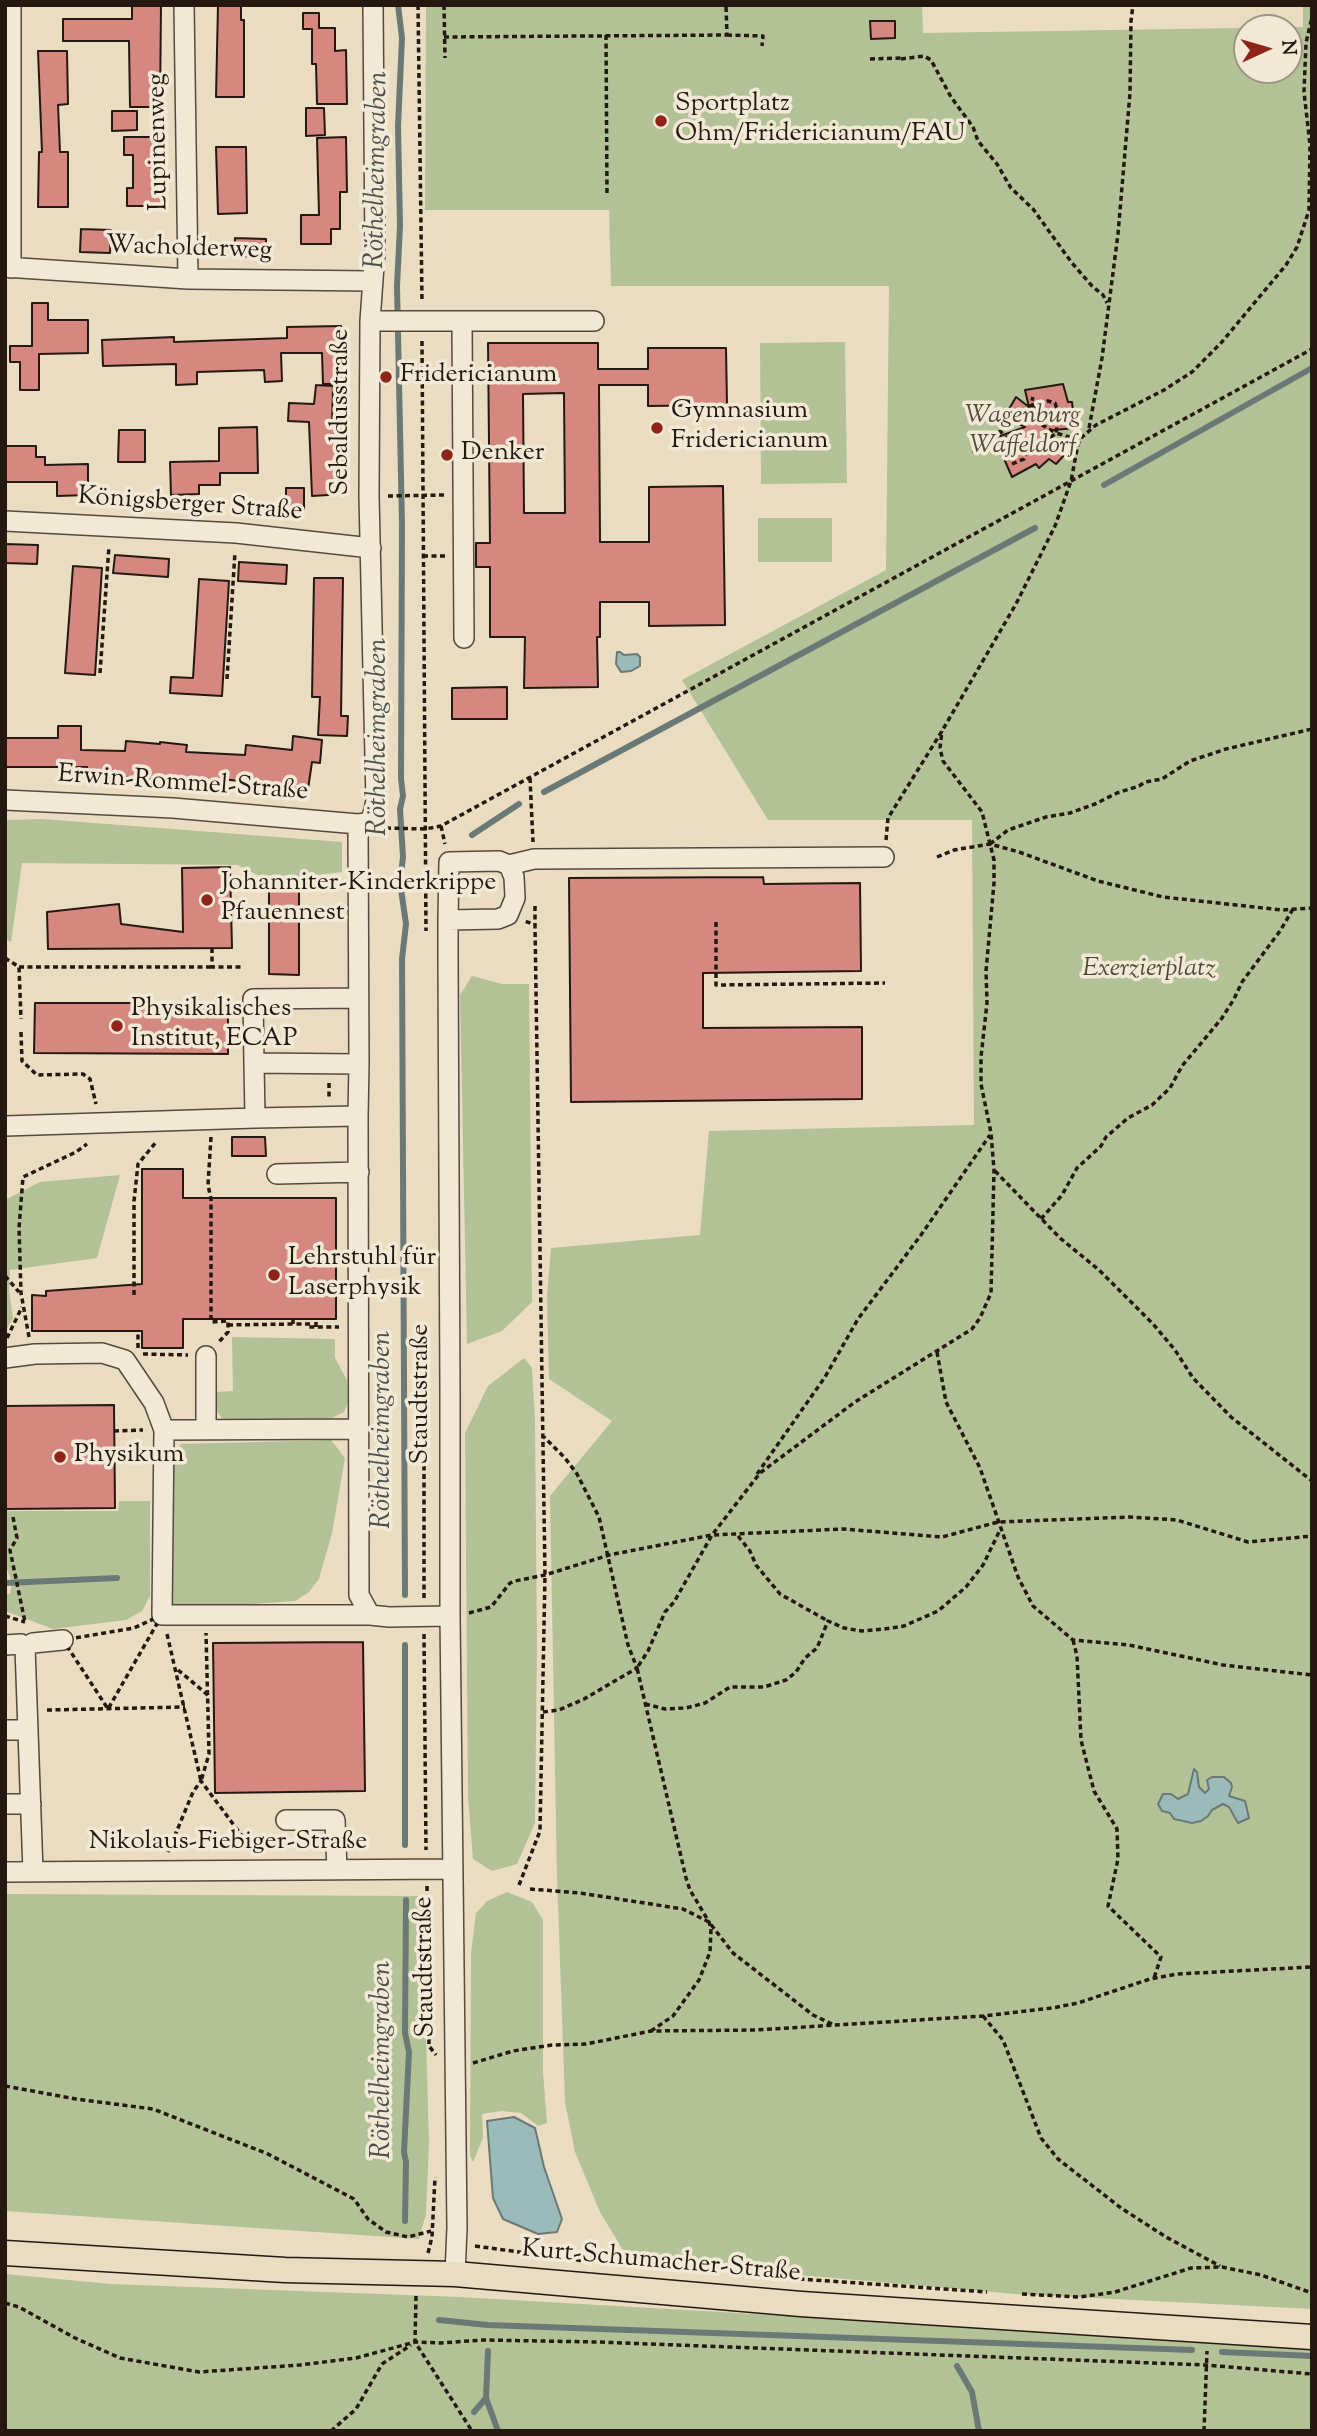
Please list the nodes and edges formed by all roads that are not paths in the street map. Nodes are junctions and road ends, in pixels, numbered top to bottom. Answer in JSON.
{"nodes":[{"id":1,"x":11,"y":5,"type":"edge"},
{"id":2,"x":184,"y":5,"type":"edge"},
{"id":3,"x":373,"y":5,"type":"edge"},
{"id":4,"x":8,"y":267,"type":"edge"},
{"id":5,"x":188,"y":279,"type":"junction"},
{"id":6,"x":371,"y":281,"type":"junction"},
{"id":7,"x":376,"y":321,"type":"junction"},
{"id":8,"x":462,"y":321,"type":"junction"},
{"id":9,"x":594,"y":321,"type":"dead end"},
{"id":10,"x":5,"y":521,"type":"edge"},
{"id":11,"x":371,"y":548,"type":"junction"},
{"id":12,"x":464,"y":638,"type":"dead end"},
{"id":13,"x":5,"y":800,"type":"edge"},
{"id":14,"x":372,"y":823,"type":"junction"},
{"id":15,"x":884,"y":857,"type":"road end"},
{"id":16,"x":509,"y":866,"type":"junction"},
{"id":17,"x":448,"y":920,"type":"junction"},
{"id":18,"x":357,"y":998,"type":"junction"},
{"id":19,"x":254,"y":1063,"type":"junction"},
{"id":20,"x":359,"y":1064,"type":"junction"},
{"id":21,"x":358,"y":1116,"type":"junction"},
{"id":22,"x":255,"y":1118,"type":"junction"},
{"id":23,"x":5,"y":1125,"type":"edge"},
{"id":24,"x":359,"y":1172,"type":"junction"},
{"id":25,"x":277,"y":1174,"type":"dead end"},
{"id":26,"x":206,"y":1356,"type":"road end"},
{"id":27,"x":5,"y":1358,"type":"edge"},
{"id":28,"x":358,"y":1429,"type":"junction"},
{"id":29,"x":164,"y":1430,"type":"junction"},
{"id":30,"x":206,"y":1430,"type":"junction"},
{"id":31,"x":370,"y":1615,"type":"junction"},
{"id":32,"x":450,"y":1616,"type":"junction"},
{"id":33,"x":63,"y":1640,"type":"road end"},
{"id":34,"x":5,"y":1645,"type":"edge"},
{"id":35,"x":25,"y":1647,"type":"junction"},
{"id":36,"x":28,"y":1720,"type":"junction"},
{"id":37,"x":5,"y":1730,"type":"edge"},
{"id":38,"x":5,"y":1804,"type":"edge"},
{"id":39,"x":31,"y":1804,"type":"junction"},
{"id":40,"x":286,"y":1820,"type":"dead end"},
{"id":41,"x":452,"y":1869,"type":"junction"},
{"id":42,"x":337,"y":1870,"type":"junction"},
{"id":43,"x":5,"y":1872,"type":"edge"},
{"id":44,"x":33,"y":1872,"type":"junction"},
{"id":45,"x":5,"y":2253,"type":"edge"},
{"id":46,"x":455,"y":2274,"type":"junction"},
{"id":47,"x":1312,"y":2337,"type":"edge"}],
"edges":[{"from":1,"to":4,"type":"street"},
{"from":2,"to":5,"type":"street","name":"Lupinenweg"},
{"from":3,"to":6,"type":"street","name":"Sebaldusstraße"},
{"from":4,"to":5,"type":"street","name":"Wacholderweg"},
{"from":5,"to":6,"type":"street","name":"Wacholderweg"},
{"from":6,"to":7,"type":"street","name":"Sebaldusstraße"},
{"from":7,"to":8,"type":"street"},
{"from":7,"to":11,"type":"street","name":"Sebaldusstraße"},
{"from":8,"to":9,"type":"street"},
{"from":8,"to":12,"type":"street"},
{"from":10,"to":11,"type":"street","name":"Königsberger Straße"},
{"from":11,"to":14,"type":"street","name":"Sebaldusstraße"},
{"from":13,"to":14,"type":"street","name":"Erwin-Rommel-Straße"},
{"from":14,"to":18,"type":"street"},
{"from":15,"to":16,"type":"street"},
{"from":16,"to":17,"type":"street"},
{"from":16,"to":17,"type":"street","name":"Staudtstraße"},
{"from":17,"to":32,"type":"street","name":"Staudtstraße"},
{"from":18,"to":19,"type":"street"},
{"from":18,"to":20,"type":"street"},
{"from":19,"to":20,"type":"street"},
{"from":19,"to":22,"type":"street"},
{"from":20,"to":21,"type":"street"},
{"from":21,"to":22,"type":"street"},
{"from":21,"to":24,"type":"street"},
{"from":22,"to":23,"type":"street"},
{"from":24,"to":25,"type":"street"},
{"from":24,"to":28,"type":"street"},
{"from":26,"to":30,"type":"street"},
{"from":27,"to":29,"type":"street"},
{"from":28,"to":30,"type":"street"},
{"from":28,"to":31,"type":"street"},
{"from":29,"to":30,"type":"street"},
{"from":29,"to":31,"type":"street"},
{"from":31,"to":32,"type":"street"},
{"from":32,"to":41,"type":"street","name":"Staudtstraße"},
{"from":33,"to":35,"type":"street"},
{"from":34,"to":35,"type":"street"},
{"from":35,"to":36,"type":"street"},
{"from":36,"to":37,"type":"street"},
{"from":36,"to":39,"type":"street"},
{"from":38,"to":39,"type":"street"},
{"from":39,"to":44,"type":"street"},
{"from":40,"to":42,"type":"street"},
{"from":41,"to":42,"type":"street","name":"Nikolaus-Fiebiger-Straße"},
{"from":41,"to":46,"type":"street","name":"Staudtstraße"},
{"from":42,"to":44,"type":"street","name":"Nikolaus-Fiebiger-Straße"},
{"from":43,"to":44,"type":"street","name":"Nikolaus-Fiebiger-Straße"},
{"from":45,"to":46,"type":"main road","name":"Kurt-Schumacher-Straße"},
{"from":46,"to":47,"type":"main road","name":"Kurt-Schumacher-Straße"}]}
